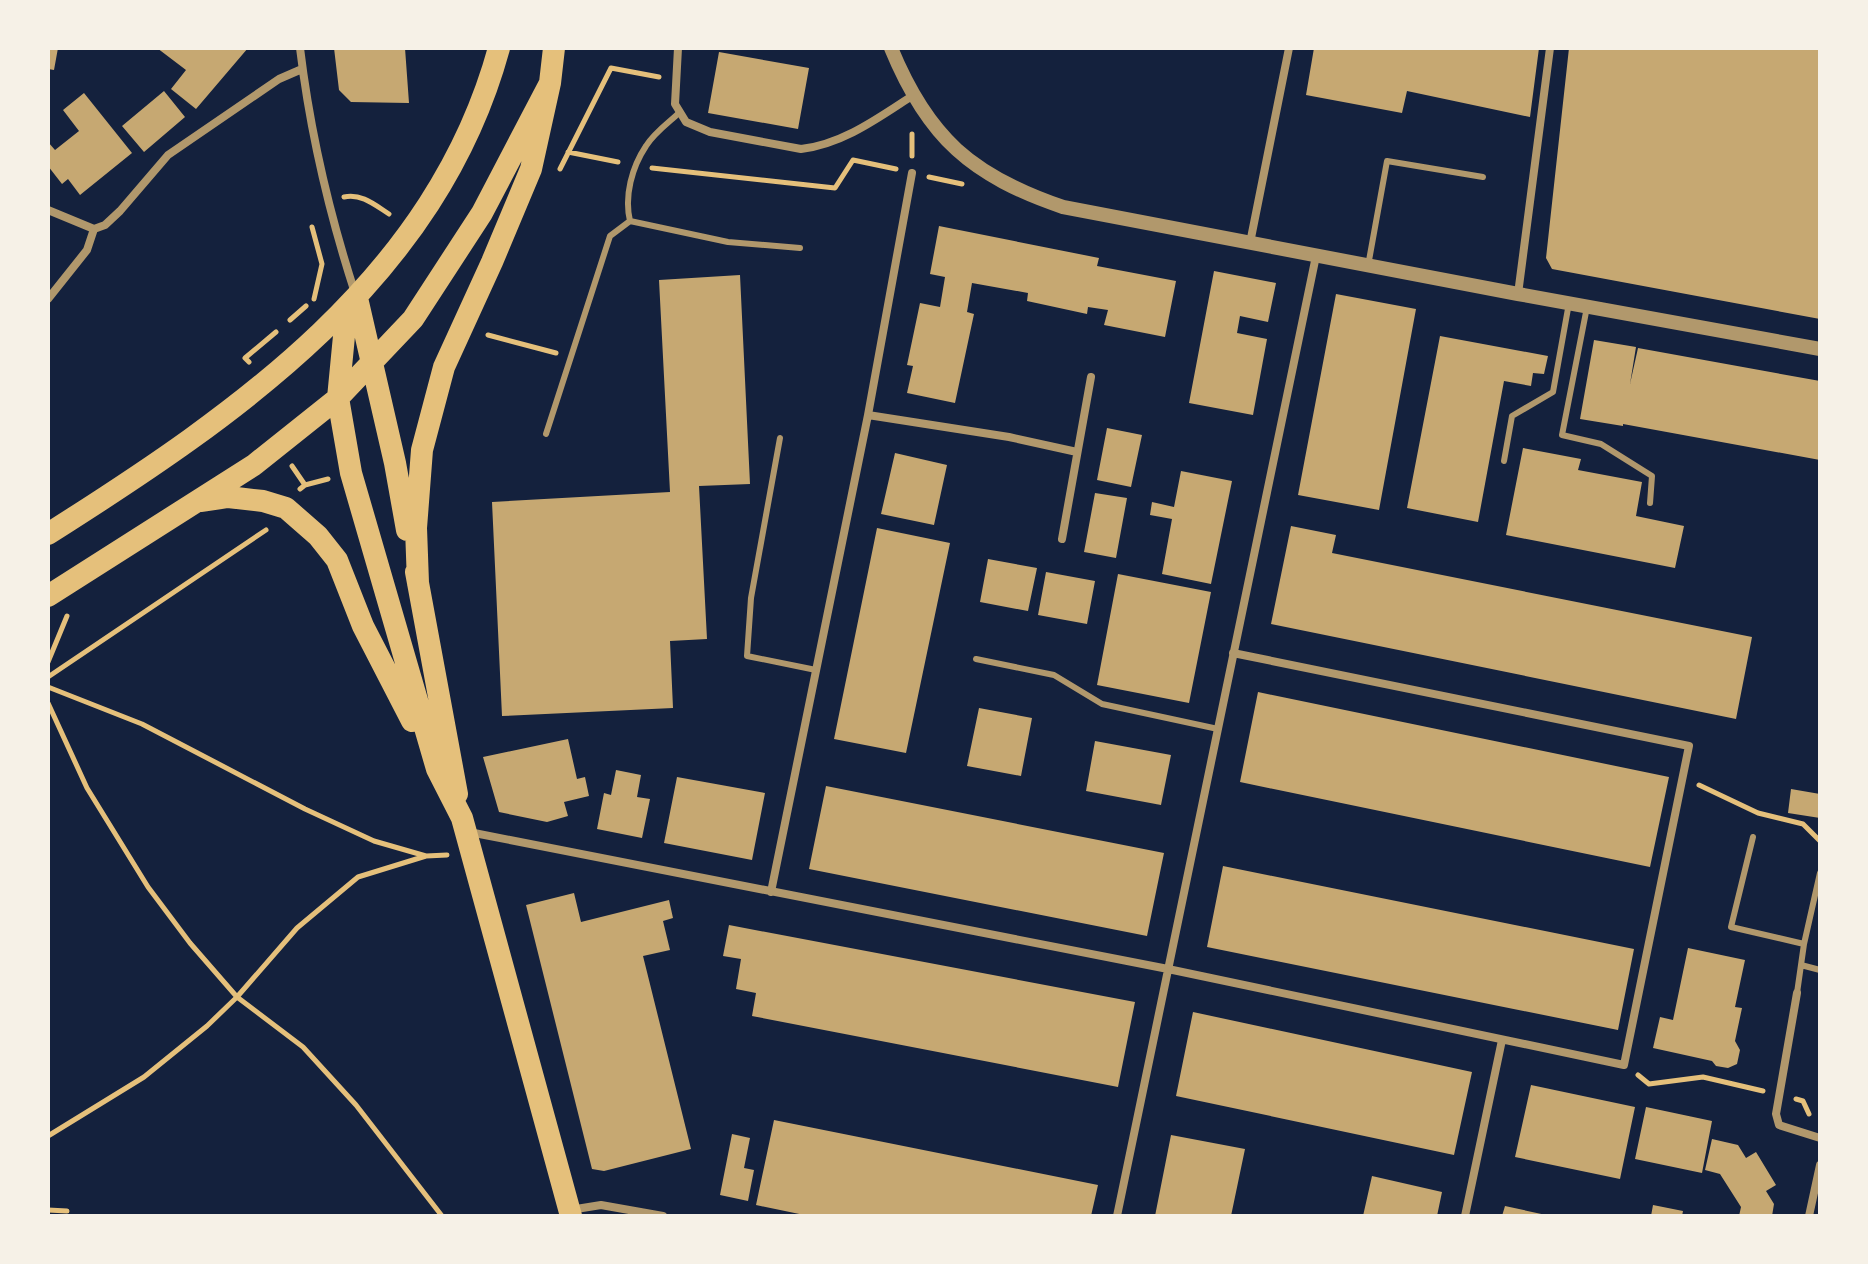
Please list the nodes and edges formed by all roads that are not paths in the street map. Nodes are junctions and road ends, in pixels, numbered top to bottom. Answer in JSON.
{"nodes":[{"id":1,"x":300,"y":48,"type":"edge"},
{"id":2,"x":499,"y":48,"type":"edge"},
{"id":3,"x":554,"y":48,"type":"edge"},
{"id":4,"x":678,"y":48,"type":"edge"},
{"id":5,"x":891,"y":48,"type":"edge"},
{"id":6,"x":1289,"y":48,"type":"edge"},
{"id":7,"x":1550,"y":48,"type":"edge"},
{"id":8,"x":302,"y":69,"type":"junction"},
{"id":9,"x":550,"y":83,"type":"junction"},
{"id":10,"x":912,"y":96,"type":"junction"},
{"id":11,"x":679,"y":113,"type":"junction"},
{"id":12,"x":912,"y":173,"type":"road end"},
{"id":13,"x":1483,"y":177,"type":"dead end"},
{"id":14,"x":48,"y":210,"type":"edge"},
{"id":15,"x":630,"y":221,"type":"junction"},
{"id":16,"x":94,"y":229,"type":"junction"},
{"id":17,"x":1250,"y":243,"type":"junction"},
{"id":18,"x":800,"y":248,"type":"dead end"},
{"id":19,"x":1316,"y":256,"type":"junction"},
{"id":20,"x":1368,"y":266,"type":"junction"},
{"id":21,"x":1518,"y":294,"type":"junction"},
{"id":22,"x":356,"y":297,"type":"junction"},
{"id":23,"x":48,"y":299,"type":"edge"},
{"id":24,"x":1569,"y":303,"type":"junction"},
{"id":25,"x":1587,"y":307,"type":"junction"},
{"id":26,"x":1820,"y":349,"type":"edge"},
{"id":27,"x":371,"y":363,"type":"junction"},
{"id":28,"x":1091,"y":377,"type":"dead end"},
{"id":29,"x":338,"y":398,"type":"junction"},
{"id":30,"x":868,"y":415,"type":"junction"},
{"id":31,"x":546,"y":434,"type":"dead end"},
{"id":32,"x":780,"y":438,"type":"dead end"},
{"id":33,"x":1077,"y":452,"type":"junction"},
{"id":34,"x":1504,"y":461,"type":"dead end"},
{"id":35,"x":1650,"y":503,"type":"dead end"},
{"id":36,"x":191,"y":504,"type":"junction"},
{"id":37,"x":48,"y":534,"type":"edge"},
{"id":38,"x":1062,"y":539,"type":"dead end"},
{"id":39,"x":418,"y":583,"type":"junction"},
{"id":40,"x":48,"y":596,"type":"edge"},
{"id":41,"x":1233,"y":653,"type":"junction"},
{"id":42,"x":976,"y":659,"type":"dead end"},
{"id":43,"x":816,"y":670,"type":"junction"},
{"id":44,"x":1218,"y":729,"type":"junction"},
{"id":45,"x":437,"y":769,"type":"junction"},
{"id":46,"x":463,"y":825,"type":"junction"},
{"id":47,"x":1753,"y":837,"type":"dead end"},
{"id":48,"x":1820,"y":873,"type":"edge"},
{"id":49,"x":771,"y":892,"type":"junction"},
{"id":50,"x":1804,"y":944,"type":"junction"},
{"id":51,"x":1801,"y":965,"type":"junction"},
{"id":52,"x":1168,"y":969,"type":"junction"},
{"id":53,"x":1820,"y":970,"type":"edge"},
{"id":54,"x":1797,"y":993,"type":"joint"},
{"id":55,"x":1502,"y":1040,"type":"junction"},
{"id":56,"x":1820,"y":1138,"type":"edge"},
{"id":57,"x":1820,"y":1165,"type":"edge"},
{"id":58,"x":570,"y":1213,"type":"edge"},
{"id":59,"x":663,"y":1216,"type":"edge"},
{"id":60,"x":1117,"y":1216,"type":"edge"},
{"id":61,"x":1465,"y":1216,"type":"edge"},
{"id":62,"x":1809,"y":1216,"type":"edge"}],
"edges":[{"from":1,"to":8,"type":"street"},
{"from":2,"to":22,"type":"highway"},
{"from":3,"to":9,"type":"highway"},
{"from":4,"to":11,"type":"street"},
{"from":5,"to":10,"type":"street"},
{"from":6,"to":17,"type":"street"},
{"from":7,"to":21,"type":"street"},
{"from":8,"to":16,"type":"street"},
{"from":8,"to":22,"type":"street"},
{"from":9,"to":27,"type":"highway"},
{"from":9,"to":39,"type":"highway"},
{"from":10,"to":11,"type":"street"},
{"from":10,"to":17,"type":"street"},
{"from":11,"to":15,"type":"lane"},
{"from":12,"to":30,"type":"street"},
{"from":13,"to":20,"type":"lane"},
{"from":14,"to":16,"type":"street"},
{"from":15,"to":18,"type":"lane"},
{"from":15,"to":31,"type":"lane"},
{"from":16,"to":23,"type":"street"},
{"from":17,"to":19,"type":"street"},
{"from":19,"to":20,"type":"street"},
{"from":19,"to":41,"type":"street"},
{"from":20,"to":21,"type":"street"},
{"from":21,"to":24,"type":"street"},
{"from":22,"to":27,"type":"highway"},
{"from":22,"to":29,"type":"highway"},
{"from":22,"to":37,"type":"highway"},
{"from":24,"to":25,"type":"street"},
{"from":24,"to":34,"type":"lane"},
{"from":25,"to":26,"type":"street"},
{"from":25,"to":35,"type":"lane"},
{"from":27,"to":29,"type":"highway"},
{"from":27,"to":39,"type":"highway"},
{"from":28,"to":33,"type":"street"},
{"from":29,"to":36,"type":"highway"},
{"from":29,"to":45,"type":"highway"},
{"from":30,"to":33,"type":"street"},
{"from":30,"to":43,"type":"street"},
{"from":32,"to":43,"type":"lane"},
{"from":33,"to":38,"type":"street"},
{"from":36,"to":40,"type":"highway"},
{"from":36,"to":45,"type":"highway"},
{"from":39,"to":46,"type":"highway"},
{"from":41,"to":44,"type":"street"},
{"from":41,"to":55,"type":"street"},
{"from":42,"to":44,"type":"lane"},
{"from":43,"to":49,"type":"street"},
{"from":44,"to":52,"type":"street"},
{"from":45,"to":46,"type":"highway"},
{"from":46,"to":49,"type":"street"},
{"from":46,"to":58,"type":"highway"},
{"from":47,"to":50,"type":"lane"},
{"from":48,"to":50,"type":"lane"},
{"from":49,"to":52,"type":"street"},
{"from":50,"to":51,"type":"lane"},
{"from":51,"to":53,"type":"lane"},
{"from":51,"to":54,"type":"lane"},
{"from":52,"to":55,"type":"street"},
{"from":52,"to":60,"type":"street"},
{"from":54,"to":56,"type":"street"},
{"from":55,"to":61,"type":"street"},
{"from":57,"to":62,"type":"street"},
{"from":58,"to":59,"type":"street"}]}
